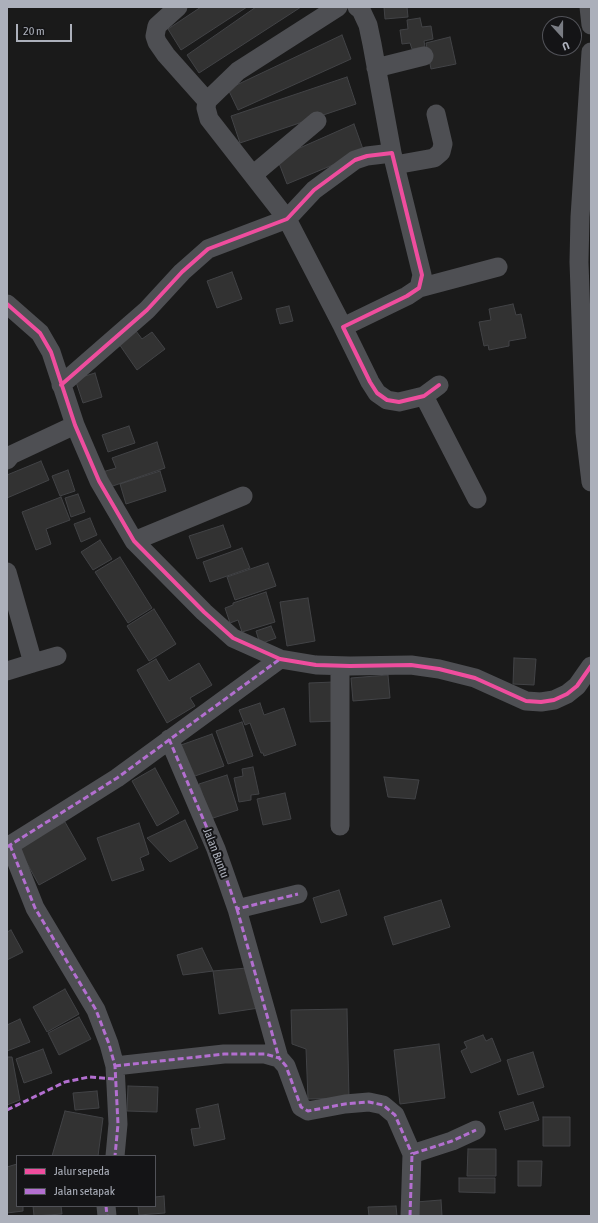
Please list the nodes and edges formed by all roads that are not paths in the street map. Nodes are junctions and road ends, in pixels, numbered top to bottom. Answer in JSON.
{"nodes":[{"id":1,"x":178,"y":7,"type":"edge"},
{"id":2,"x":338,"y":7,"type":"edge"},
{"id":3,"x":357,"y":7,"type":"edge"},
{"id":4,"x":589,"y":7,"type":"edge"},
{"id":5,"x":591,"y":25,"type":"edge"},
{"id":6,"x":591,"y":52,"type":"edge"},
{"id":7,"x":424,"y":56,"type":"dead end"},
{"id":8,"x":376,"y":68,"type":"junction"},
{"id":9,"x":207,"y":101,"type":"junction"},
{"id":10,"x":436,"y":114,"type":"dead end"},
{"id":11,"x":317,"y":121,"type":"dead end"},
{"id":12,"x":393,"y":159,"type":"junction"},
{"id":13,"x":254,"y":174,"type":"junction"},
{"id":14,"x":287,"y":219,"type":"junction"},
{"id":15,"x":498,"y":267,"type":"dead end"},
{"id":16,"x":419,"y":288,"type":"junction"},
{"id":17,"x":7,"y":304,"type":"edge"},
{"id":18,"x":342,"y":327,"type":"junction"},
{"id":19,"x":439,"y":385,"type":"dead end"},
{"id":20,"x":61,"y":386,"type":"junction"},
{"id":21,"x":424,"y":396,"type":"junction"},
{"id":22,"x":75,"y":425,"type":"junction"},
{"id":23,"x":8,"y":453,"type":"edge"},
{"id":24,"x":591,"y":482,"type":"edge"},
{"id":25,"x":243,"y":496,"type":"dead end"},
{"id":26,"x":477,"y":499,"type":"dead end"},
{"id":27,"x":134,"y":541,"type":"junction"},
{"id":28,"x":7,"y":572,"type":"edge"},
{"id":29,"x":57,"y":656,"type":"dead end"},
{"id":30,"x":280,"y":659,"type":"junction"},
{"id":31,"x":32,"y":663,"type":"junction"},
{"id":32,"x":340,"y":666,"type":"junction"},
{"id":33,"x":591,"y":666,"type":"edge"},
{"id":34,"x":7,"y":671,"type":"edge"},
{"id":35,"x":168,"y":739,"type":"junction"},
{"id":36,"x":340,"y":826,"type":"dead end"},
{"id":37,"x":8,"y":846,"type":"edge"},
{"id":38,"x":298,"y":894,"type":"dead end"},
{"id":39,"x":236,"y":909,"type":"junction"},
{"id":40,"x":279,"y":1058,"type":"junction"},
{"id":41,"x":115,"y":1066,"type":"junction"},
{"id":42,"x":476,"y":1130,"type":"dead end"},
{"id":43,"x":412,"y":1154,"type":"junction"},
{"id":44,"x":115,"y":1155,"type":"edge"},
{"id":45,"x":410,"y":1216,"type":"edge"}],
"edges":[{"from":1,"to":9,"type":"street"},
{"from":2,"to":9,"type":"street"},
{"from":3,"to":8,"type":"street"},
{"from":4,"to":5,"type":"street"},
{"from":6,"to":24,"type":"street"},
{"from":7,"to":8,"type":"street"},
{"from":8,"to":12,"type":"street"},
{"from":9,"to":13,"type":"street"},
{"from":10,"to":12,"type":"street"},
{"from":11,"to":13,"type":"street"},
{"from":12,"to":14,"type":"street"},
{"from":12,"to":16,"type":"street"},
{"from":13,"to":14,"type":"street"},
{"from":14,"to":18,"type":"street"},
{"from":14,"to":20,"type":"street"},
{"from":15,"to":16,"type":"street"},
{"from":16,"to":18,"type":"street"},
{"from":17,"to":20,"type":"street"},
{"from":18,"to":21,"type":"street"},
{"from":19,"to":21,"type":"street"},
{"from":20,"to":22,"type":"street"},
{"from":21,"to":26,"type":"street"},
{"from":22,"to":23,"type":"street"},
{"from":22,"to":27,"type":"street"},
{"from":25,"to":27,"type":"street"},
{"from":27,"to":30,"type":"street"},
{"from":28,"to":31,"type":"street"},
{"from":29,"to":31,"type":"street"},
{"from":30,"to":32,"type":"street"},
{"from":30,"to":35,"type":"street"},
{"from":31,"to":34,"type":"street"},
{"from":32,"to":33,"type":"street"},
{"from":32,"to":36,"type":"street"},
{"from":35,"to":37,"type":"street"},
{"from":35,"to":39,"type":"street","name":"Jalan Buntu"},
{"from":37,"to":41,"type":"street"},
{"from":38,"to":39,"type":"street"},
{"from":39,"to":40,"type":"street","name":"Jalan Buntu"},
{"from":40,"to":41,"type":"street"},
{"from":40,"to":43,"type":"street","name":"Jalan Buntu"},
{"from":41,"to":44,"type":"street"},
{"from":42,"to":43,"type":"street"},
{"from":43,"to":45,"type":"street"}]}
